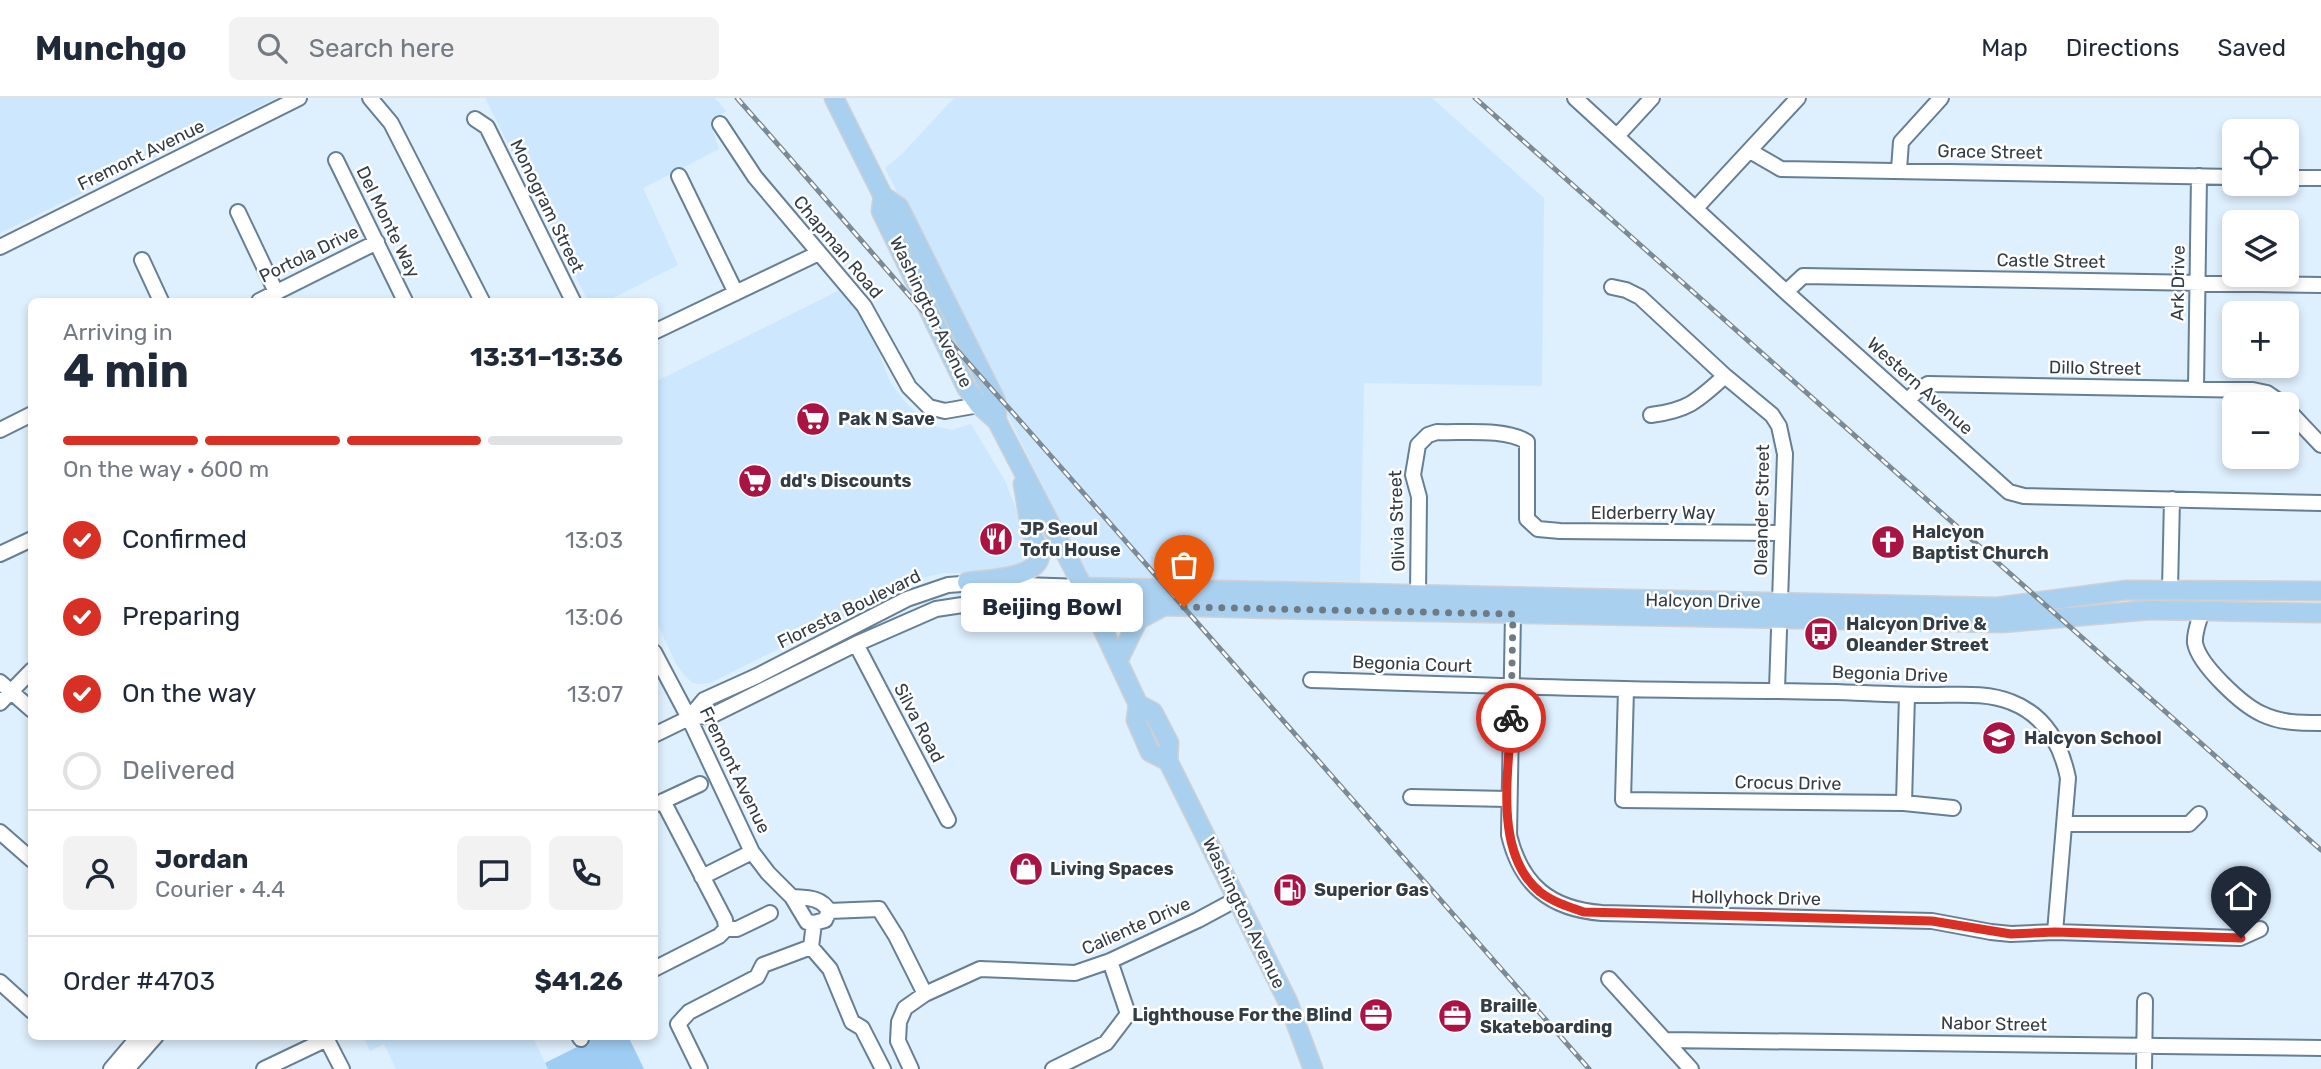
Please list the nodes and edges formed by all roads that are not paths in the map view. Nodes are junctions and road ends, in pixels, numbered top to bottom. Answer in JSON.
{"nodes":[{"id":1,"x":299,"y":98,"type":"edge"},
{"id":2,"x":370,"y":98,"type":"edge"},
{"id":3,"x":834,"y":98,"type":"edge"},
{"id":4,"x":1575,"y":98,"type":"edge"},
{"id":5,"x":1652,"y":98,"type":"edge"},
{"id":6,"x":1798,"y":98,"type":"edge"},
{"id":7,"x":1941,"y":98,"type":"edge"},
{"id":8,"x":481,"y":123,"type":"dead end"},
{"id":9,"x":720,"y":124,"type":"dead end"},
{"id":10,"x":1617,"y":136,"type":"junction"},
{"id":11,"x":1750,"y":150,"type":"junction"},
{"id":12,"x":336,"y":160,"type":"dead end"},
{"id":13,"x":1899,"y":169,"type":"junction"},
{"id":14,"x":680,"y":176,"type":"dead end"},
{"id":15,"x":2199,"y":176,"type":"junction"},
{"id":16,"x":2222,"y":177,"type":"edge"},
{"id":17,"x":2299,"y":177,"type":"edge"},
{"id":18,"x":2321,"y":178,"type":"edge"},
{"id":19,"x":883,"y":196,"type":"junction"},
{"id":20,"x":1696,"y":208,"type":"junction"},
{"id":21,"x":238,"y":212,"type":"dead end"},
{"id":22,"x":377,"y":242,"type":"junction"},
{"id":23,"x":0,"y":247,"type":"edge"},
{"id":24,"x":819,"y":253,"type":"junction"},
{"id":25,"x":142,"y":260,"type":"dead end"},
{"id":26,"x":2197,"y":283,"type":"junction"},
{"id":27,"x":2321,"y":285,"type":"edge"},
{"id":28,"x":1612,"y":287,"type":"dead end"},
{"id":29,"x":276,"y":292,"type":"junction"},
{"id":30,"x":1786,"y":292,"type":"junction"},
{"id":31,"x":736,"y":293,"type":"junction"},
{"id":32,"x":160,"y":298,"type":"edge"},
{"id":33,"x":265,"y":298,"type":"edge"},
{"id":34,"x":404,"y":298,"type":"edge"},
{"id":35,"x":480,"y":298,"type":"edge"},
{"id":36,"x":571,"y":298,"type":"edge"},
{"id":37,"x":658,"y":330,"type":"edge"},
{"id":38,"x":1725,"y":376,"type":"junction"},
{"id":39,"x":989,"y":387,"type":"junction"},
{"id":40,"x":2196,"y":390,"type":"junction"},
{"id":41,"x":2262,"y":392,"type":"edge"},
{"id":42,"x":1909,"y":400,"type":"junction"},
{"id":43,"x":979,"y":405,"type":"junction"},
{"id":44,"x":1651,"y":415,"type":"dead end"},
{"id":45,"x":28,"y":417,"type":"edge"},
{"id":46,"x":997,"y":421,"type":"junction"},
{"id":47,"x":2299,"y":422,"type":"edge"},
{"id":48,"x":0,"y":430,"type":"edge"},
{"id":49,"x":2321,"y":445,"type":"edge"},
{"id":50,"x":1020,"y":466,"type":"junction"},
{"id":51,"x":2172,"y":499,"type":"junction"},
{"id":52,"x":2321,"y":503,"type":"edge"},
{"id":53,"x":1527,"y":519,"type":"joint"},
{"id":54,"x":1782,"y":533,"type":"junction"},
{"id":55,"x":28,"y":541,"type":"edge"},
{"id":56,"x":0,"y":554,"type":"edge"},
{"id":57,"x":967,"y":582,"type":"junction"},
{"id":58,"x":2170,"y":589,"type":"junction"},
{"id":59,"x":2321,"y":591,"type":"edge"},
{"id":60,"x":1087,"y":595,"type":"junction"},
{"id":61,"x":1418,"y":595,"type":"junction"},
{"id":62,"x":1163,"y":606,"type":"junction"},
{"id":63,"x":1944,"y":606,"type":"junction"},
{"id":64,"x":1779,"y":611,"type":"junction"},
{"id":65,"x":2202,"y":611,"type":"junction"},
{"id":66,"x":1513,"y":614,"type":"junction"},
{"id":67,"x":2321,"y":614,"type":"edge"},
{"id":68,"x":1915,"y":622,"type":"junction"},
{"id":69,"x":856,"y":644,"type":"junction"},
{"id":70,"x":658,"y":660,"type":"edge"},
{"id":71,"x":1118,"y":661,"type":"junction"},
{"id":72,"x":28,"y":672,"type":"edge"},
{"id":73,"x":1311,"y":680,"type":"dead end"},
{"id":74,"x":5,"y":686,"type":"edge"},
{"id":75,"x":1511,"y":686,"type":"junction"},
{"id":76,"x":1626,"y":689,"type":"junction"},
{"id":77,"x":1777,"y":690,"type":"junction"},
{"id":78,"x":1907,"y":695,"type":"junction"},
{"id":79,"x":0,"y":703,"type":"edge"},
{"id":80,"x":28,"y":706,"type":"edge"},
{"id":81,"x":689,"y":718,"type":"junction"},
{"id":82,"x":2321,"y":723,"type":"edge"},
{"id":83,"x":658,"y":732,"type":"edge"},
{"id":84,"x":700,"y":784,"type":"dead end"},
{"id":85,"x":1411,"y":797,"type":"dead end"},
{"id":86,"x":1508,"y":799,"type":"junction"},
{"id":87,"x":659,"y":803,"type":"edge"},
{"id":88,"x":1904,"y":803,"type":"junction"},
{"id":89,"x":1953,"y":808,"type":"dead end"},
{"id":90,"x":2199,"y":814,"type":"dead end"},
{"id":91,"x":948,"y":820,"type":"dead end"},
{"id":92,"x":2064,"y":824,"type":"junction"},
{"id":93,"x":0,"y":832,"type":"edge"},
{"id":94,"x":752,"y":852,"type":"junction"},
{"id":95,"x":28,"y":856,"type":"edge"},
{"id":96,"x":702,"y":877,"type":"junction"},
{"id":97,"x":792,"y":897,"type":"junction"},
{"id":98,"x":1237,"y":899,"type":"junction"},
{"id":99,"x":829,"y":911,"type":"junction"},
{"id":100,"x":771,"y":913,"type":"dead end"},
{"id":101,"x":814,"y":923,"type":"junction"},
{"id":102,"x":726,"y":929,"type":"junction"},
{"id":103,"x":2260,"y":929,"type":"dead end"},
{"id":104,"x":2055,"y":932,"type":"junction"},
{"id":105,"x":811,"y":947,"type":"junction"},
{"id":106,"x":1110,"y":961,"type":"junction"},
{"id":107,"x":658,"y":967,"type":"edge"},
{"id":108,"x":1609,"y":979,"type":"dead end"},
{"id":109,"x":0,"y":982,"type":"edge"},
{"id":110,"x":925,"y":994,"type":"junction"},
{"id":111,"x":2145,"y":1001,"type":"dead end"},
{"id":112,"x":28,"y":1007,"type":"edge"},
{"id":113,"x":136,"y":1040,"type":"edge"},
{"id":114,"x":152,"y":1040,"type":"edge"},
{"id":115,"x":322,"y":1040,"type":"edge"},
{"id":116,"x":327,"y":1040,"type":"edge"},
{"id":117,"x":1666,"y":1040,"type":"junction"},
{"id":118,"x":2145,"y":1044,"type":"junction"},
{"id":119,"x":2321,"y":1048,"type":"edge"},
{"id":120,"x":111,"y":1069,"type":"edge"},
{"id":121,"x":127,"y":1069,"type":"edge"},
{"id":122,"x":264,"y":1069,"type":"edge"},
{"id":123,"x":342,"y":1069,"type":"edge"},
{"id":124,"x":700,"y":1069,"type":"edge"},
{"id":125,"x":883,"y":1069,"type":"edge"},
{"id":126,"x":912,"y":1069,"type":"edge"},
{"id":127,"x":1053,"y":1069,"type":"edge"},
{"id":128,"x":1313,"y":1069,"type":"edge"},
{"id":129,"x":1691,"y":1069,"type":"edge"},
{"id":130,"x":2144,"y":1069,"type":"edge"}],
"edges":[{"from":1,"to":23,"type":"street","name":"Fremont Avenue"},
{"from":2,"to":35,"type":"street"},
{"from":3,"to":19,"type":"main road","name":"Washington Avenue"},
{"from":4,"to":10,"type":"street","name":"Western Avenue"},
{"from":5,"to":10,"type":"street"},
{"from":6,"to":11,"type":"street"},
{"from":7,"to":13,"type":"street"},
{"from":8,"to":36,"type":"street","name":"Monogram Street"},
{"from":9,"to":24,"type":"street","name":"Chapman Road"},
{"from":10,"to":20,"type":"street","name":"Western Avenue"},
{"from":11,"to":13,"type":"street","name":"Grace Street"},
{"from":11,"to":20,"type":"street"},
{"from":12,"to":22,"type":"street","name":"Del Monte Way"},
{"from":13,"to":15,"type":"street","name":"Grace Street"},
{"from":14,"to":31,"type":"street"},
{"from":15,"to":16,"type":"street","name":"Grace Street"},
{"from":15,"to":26,"type":"street","name":"Ark Drive"},
{"from":17,"to":18,"type":"street"},
{"from":19,"to":39,"type":"main road","name":"Washington Avenue"},
{"from":19,"to":43,"type":"main road","name":"Washington Avenue"},
{"from":20,"to":30,"type":"street","name":"Western Avenue"},
{"from":21,"to":29,"type":"street"},
{"from":22,"to":29,"type":"street","name":"Portola Drive"},
{"from":22,"to":34,"type":"street","name":"Del Monte Way"},
{"from":24,"to":31,"type":"street"},
{"from":24,"to":43,"type":"street","name":"Chapman Road"},
{"from":25,"to":32,"type":"street"},
{"from":26,"to":27,"type":"street","name":"Castle Street"},
{"from":26,"to":30,"type":"street","name":"Castle Street"},
{"from":26,"to":40,"type":"street","name":"Ark Drive"},
{"from":28,"to":38,"type":"street","name":"Oleander Street"},
{"from":29,"to":33,"type":"street","name":"Portola Drive"},
{"from":30,"to":42,"type":"street","name":"Western Avenue"},
{"from":31,"to":37,"type":"street"},
{"from":38,"to":44,"type":"street"},
{"from":38,"to":54,"type":"street","name":"Oleander Street"},
{"from":39,"to":43,"type":"street"},
{"from":39,"to":46,"type":"main road","name":"Washington Avenue"},
{"from":40,"to":41,"type":"street","name":"Dillo Street"},
{"from":40,"to":42,"type":"street","name":"Dillo Street"},
{"from":42,"to":51,"type":"street","name":"Western Avenue"},
{"from":43,"to":46,"type":"main road","name":"Washington Avenue"},
{"from":45,"to":48,"type":"street"},
{"from":46,"to":50,"type":"main road","name":"Washington Avenue"},
{"from":47,"to":49,"type":"street"},
{"from":50,"to":57,"type":"main road"},
{"from":50,"to":60,"type":"main road","name":"Washington Avenue"},
{"from":51,"to":52,"type":"street","name":"Western Avenue"},
{"from":51,"to":58,"type":"street"},
{"from":53,"to":54,"type":"street","name":"Elderberry Way"},
{"from":53,"to":61,"type":"street","name":"Olivia Street"},
{"from":54,"to":64,"type":"street","name":"Oleander Street"},
{"from":55,"to":56,"type":"street"},
{"from":57,"to":60,"type":"street","name":"Floresta Boulevard"},
{"from":57,"to":81,"type":"street","name":"Floresta Boulevard"},
{"from":58,"to":59,"type":"main road","name":"Halcyon Drive"},
{"from":58,"to":63,"type":"main road","name":"Halcyon Drive"},
{"from":60,"to":61,"type":"main road","name":"Halcyon Drive"},
{"from":60,"to":62,"type":"main road","name":"Halcyon Drive"},
{"from":60,"to":69,"type":"street","name":"Floresta Boulevard"},
{"from":60,"to":71,"type":"main road","name":"Washington Avenue"},
{"from":61,"to":64,"type":"main road","name":"Halcyon Drive"},
{"from":62,"to":66,"type":"main road","name":"Halcyon Drive"},
{"from":62,"to":71,"type":"main road"},
{"from":63,"to":64,"type":"main road","name":"Halcyon Drive"},
{"from":63,"to":68,"type":"main road"},
{"from":64,"to":66,"type":"main road","name":"Halcyon Drive"},
{"from":64,"to":68,"type":"main road","name":"Halcyon Drive"},
{"from":64,"to":77,"type":"street","name":"Oleander Street"},
{"from":65,"to":67,"type":"main road","name":"Halcyon Drive"},
{"from":65,"to":68,"type":"main road","name":"Halcyon Drive"},
{"from":65,"to":82,"type":"street"},
{"from":66,"to":75,"type":"street","name":"Hollyhock Drive"},
{"from":69,"to":81,"type":"street","name":"Floresta Boulevard"},
{"from":69,"to":91,"type":"street","name":"Silva Road"},
{"from":70,"to":81,"type":"street","name":"Fremont Avenue"},
{"from":71,"to":98,"type":"main road","name":"Washington Avenue"},
{"from":72,"to":74,"type":"street"},
{"from":73,"to":75,"type":"street","name":"Begonia Court"},
{"from":74,"to":79,"type":"street"},
{"from":74,"to":80,"type":"street"},
{"from":75,"to":76,"type":"street","name":"Begonia Drive"},
{"from":75,"to":86,"type":"street","name":"Hollyhock Drive"},
{"from":76,"to":77,"type":"street","name":"Begonia Drive"},
{"from":76,"to":88,"type":"street","name":"Crocus Drive"},
{"from":77,"to":78,"type":"street","name":"Begonia Drive"},
{"from":78,"to":88,"type":"street"},
{"from":78,"to":92,"type":"street","name":"Begonia Drive"},
{"from":81,"to":83,"type":"street","name":"Floresta Boulevard"},
{"from":81,"to":94,"type":"street","name":"Fremont Avenue"},
{"from":84,"to":87,"type":"street"},
{"from":85,"to":86,"type":"street"},
{"from":86,"to":104,"type":"street","name":"Hollyhock Drive"},
{"from":87,"to":96,"type":"street"},
{"from":88,"to":89,"type":"street","name":"Crocus Drive"},
{"from":90,"to":92,"type":"street"},
{"from":92,"to":104,"type":"street","name":"Begonia Drive"},
{"from":93,"to":95,"type":"street"},
{"from":94,"to":96,"type":"street"},
{"from":94,"to":97,"type":"street","name":"Fremont Avenue"},
{"from":96,"to":102,"type":"street"},
{"from":97,"to":99,"type":"street"},
{"from":97,"to":101,"type":"street","name":"Fremont Avenue"},
{"from":98,"to":106,"type":"street","name":"Caliente Drive"},
{"from":98,"to":128,"type":"main road","name":"Washington Avenue"},
{"from":99,"to":101,"type":"street"},
{"from":99,"to":110,"type":"street"},
{"from":100,"to":102,"type":"street"},
{"from":101,"to":105,"type":"street"},
{"from":102,"to":107,"type":"street"},
{"from":103,"to":104,"type":"street","name":"Hollyhock Drive"},
{"from":105,"to":124,"type":"street"},
{"from":105,"to":125,"type":"street"},
{"from":106,"to":110,"type":"street","name":"Caliente Drive"},
{"from":106,"to":127,"type":"street"},
{"from":108,"to":117,"type":"street"},
{"from":109,"to":112,"type":"street"},
{"from":110,"to":126,"type":"street","name":"Caliente Drive"},
{"from":111,"to":118,"type":"street"},
{"from":113,"to":120,"type":"street"},
{"from":114,"to":121,"type":"street"},
{"from":115,"to":122,"type":"street"},
{"from":116,"to":123,"type":"street"},
{"from":117,"to":118,"type":"street","name":"Nabor Street"},
{"from":117,"to":129,"type":"street"},
{"from":118,"to":119,"type":"street","name":"Nabor Street"},
{"from":118,"to":130,"type":"street"}]}
